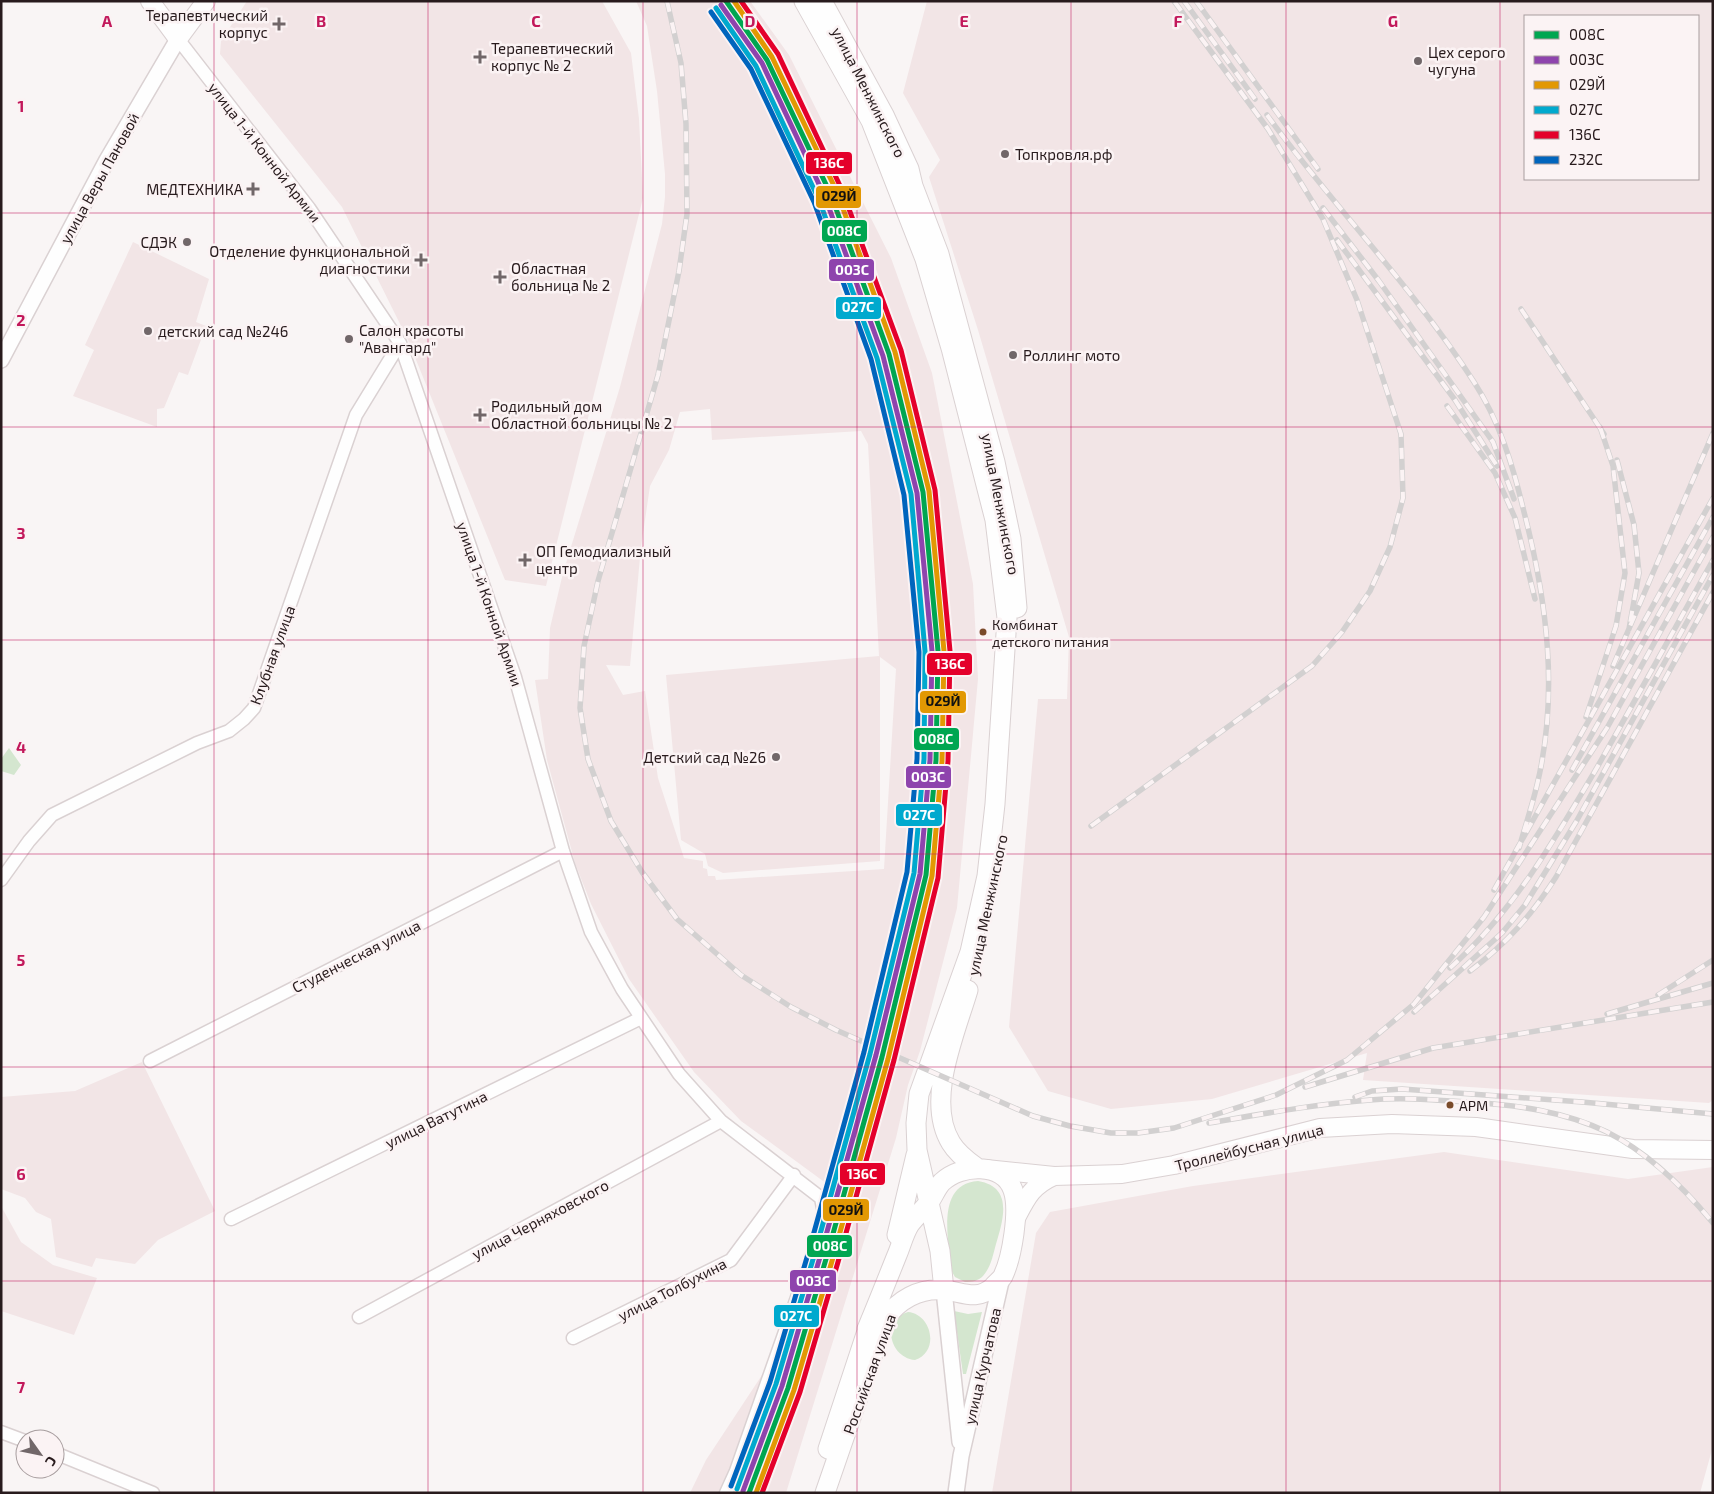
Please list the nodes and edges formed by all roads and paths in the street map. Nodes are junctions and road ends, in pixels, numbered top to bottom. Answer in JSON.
{"nodes":[{"id":1,"x":150,"y":1,"type":"edge"},
{"id":2,"x":206,"y":1,"type":"edge"},
{"id":3,"x":804,"y":1,"type":"edge"},
{"id":4,"x":822,"y":1,"type":"edge"},
{"id":5,"x":178,"y":39,"type":"junction"},
{"id":6,"x":400,"y":343,"type":"junction"},
{"id":7,"x":1,"y":360,"type":"edge"},
{"id":8,"x":563,"y":852,"type":"junction"},
{"id":9,"x":1,"y":880,"type":"edge"},
{"id":10,"x":641,"y":1018,"type":"junction"},
{"id":11,"x":939,"y":1059,"type":"junction"},
{"id":12,"x":150,"y":1061,"type":"dead end"},
{"id":13,"x":721,"y":1121,"type":"junction"},
{"id":14,"x":917,"y":1150,"type":"junction"},
{"id":15,"x":1713,"y":1150,"type":"edge"},
{"id":16,"x":980,"y":1168,"type":"junction"},
{"id":17,"x":794,"y":1176,"type":"junction"},
{"id":18,"x":1054,"y":1176,"type":"junction"},
{"id":19,"x":930,"y":1201,"type":"junction"},
{"id":20,"x":231,"y":1219,"type":"dead end"},
{"id":21,"x":1015,"y":1220,"type":"junction"},
{"id":22,"x":1002,"y":1277,"type":"junction"},
{"id":23,"x":944,"y":1290,"type":"junction"},
{"id":24,"x":359,"y":1317,"type":"dead end"},
{"id":25,"x":867,"y":1330,"type":"junction"},
{"id":26,"x":573,"y":1338,"type":"dead end"},
{"id":27,"x":1,"y":1432,"type":"edge"},
{"id":28,"x":15,"y":1437,"type":"edge"},
{"id":29,"x":961,"y":1456,"type":"junction"},
{"id":30,"x":65,"y":1457,"type":"edge"},
{"id":31,"x":154,"y":1493,"type":"edge"},
{"id":32,"x":726,"y":1493,"type":"edge"},
{"id":33,"x":812,"y":1493,"type":"edge"},
{"id":34,"x":825,"y":1493,"type":"edge"},
{"id":35,"x":956,"y":1493,"type":"edge"}],
"edges":[{"from":1,"to":5,"type":"main road","name":"улица 1-й Конной Армии"},
{"from":2,"to":5,"type":"main road","name":"улица Веры Пановой"},
{"from":3,"to":11,"type":"main road","name":"улица Менжинского"},
{"from":4,"to":11,"type":"main road","name":"улица Менжинского"},
{"from":5,"to":6,"type":"street","name":"улица 1-й Конной Армии"},
{"from":5,"to":7,"type":"street","name":"улица Веры Пановой"},
{"from":6,"to":8,"type":"street","name":"улица 1-й Конной Армии"},
{"from":6,"to":9,"type":"street","name":"Клубная улица"},
{"from":8,"to":10,"type":"street","name":"улица 1-й Конной Армии"},
{"from":8,"to":12,"type":"street","name":"Студенческая улица"},
{"from":10,"to":13,"type":"street","name":"улица 1-й Конной Армии"},
{"from":10,"to":20,"type":"street","name":"улица Ватутина"},
{"from":11,"to":14,"type":"main road"},
{"from":11,"to":16,"type":"main road"},
{"from":13,"to":17,"type":"street","name":"улица 1-й Конной Армии"},
{"from":13,"to":24,"type":"street","name":"улица Черняховского"},
{"from":14,"to":19,"type":"main road"},
{"from":14,"to":25,"type":"main road"},
{"from":15,"to":18,"type":"main road","name":"Троллейбусная улица"},
{"from":16,"to":18,"type":"main road","name":"Троллейбусная улица"},
{"from":16,"to":19,"type":"main road"},
{"from":16,"to":21,"type":"main road"},
{"from":17,"to":26,"type":"street","name":"улица Толбухина"},
{"from":17,"to":32,"type":"street","name":"улица 1-й Конной Армии"},
{"from":18,"to":21,"type":"main road"},
{"from":19,"to":23,"type":"main road"},
{"from":19,"to":25,"type":"main road"},
{"from":21,"to":22,"type":"main road"},
{"from":22,"to":23,"type":"main road"},
{"from":22,"to":29,"type":"street","name":"улица Курчатова"},
{"from":23,"to":29,"type":"street","name":"улица Курчатова"},
{"from":23,"to":34,"type":"main road","name":"Российская улица"},
{"from":25,"to":33,"type":"main road","name":"Российская улица"},
{"from":27,"to":28,"type":"street"},
{"from":29,"to":35,"type":"street","name":"улица Курчатова"},
{"from":30,"to":31,"type":"street"}]}
